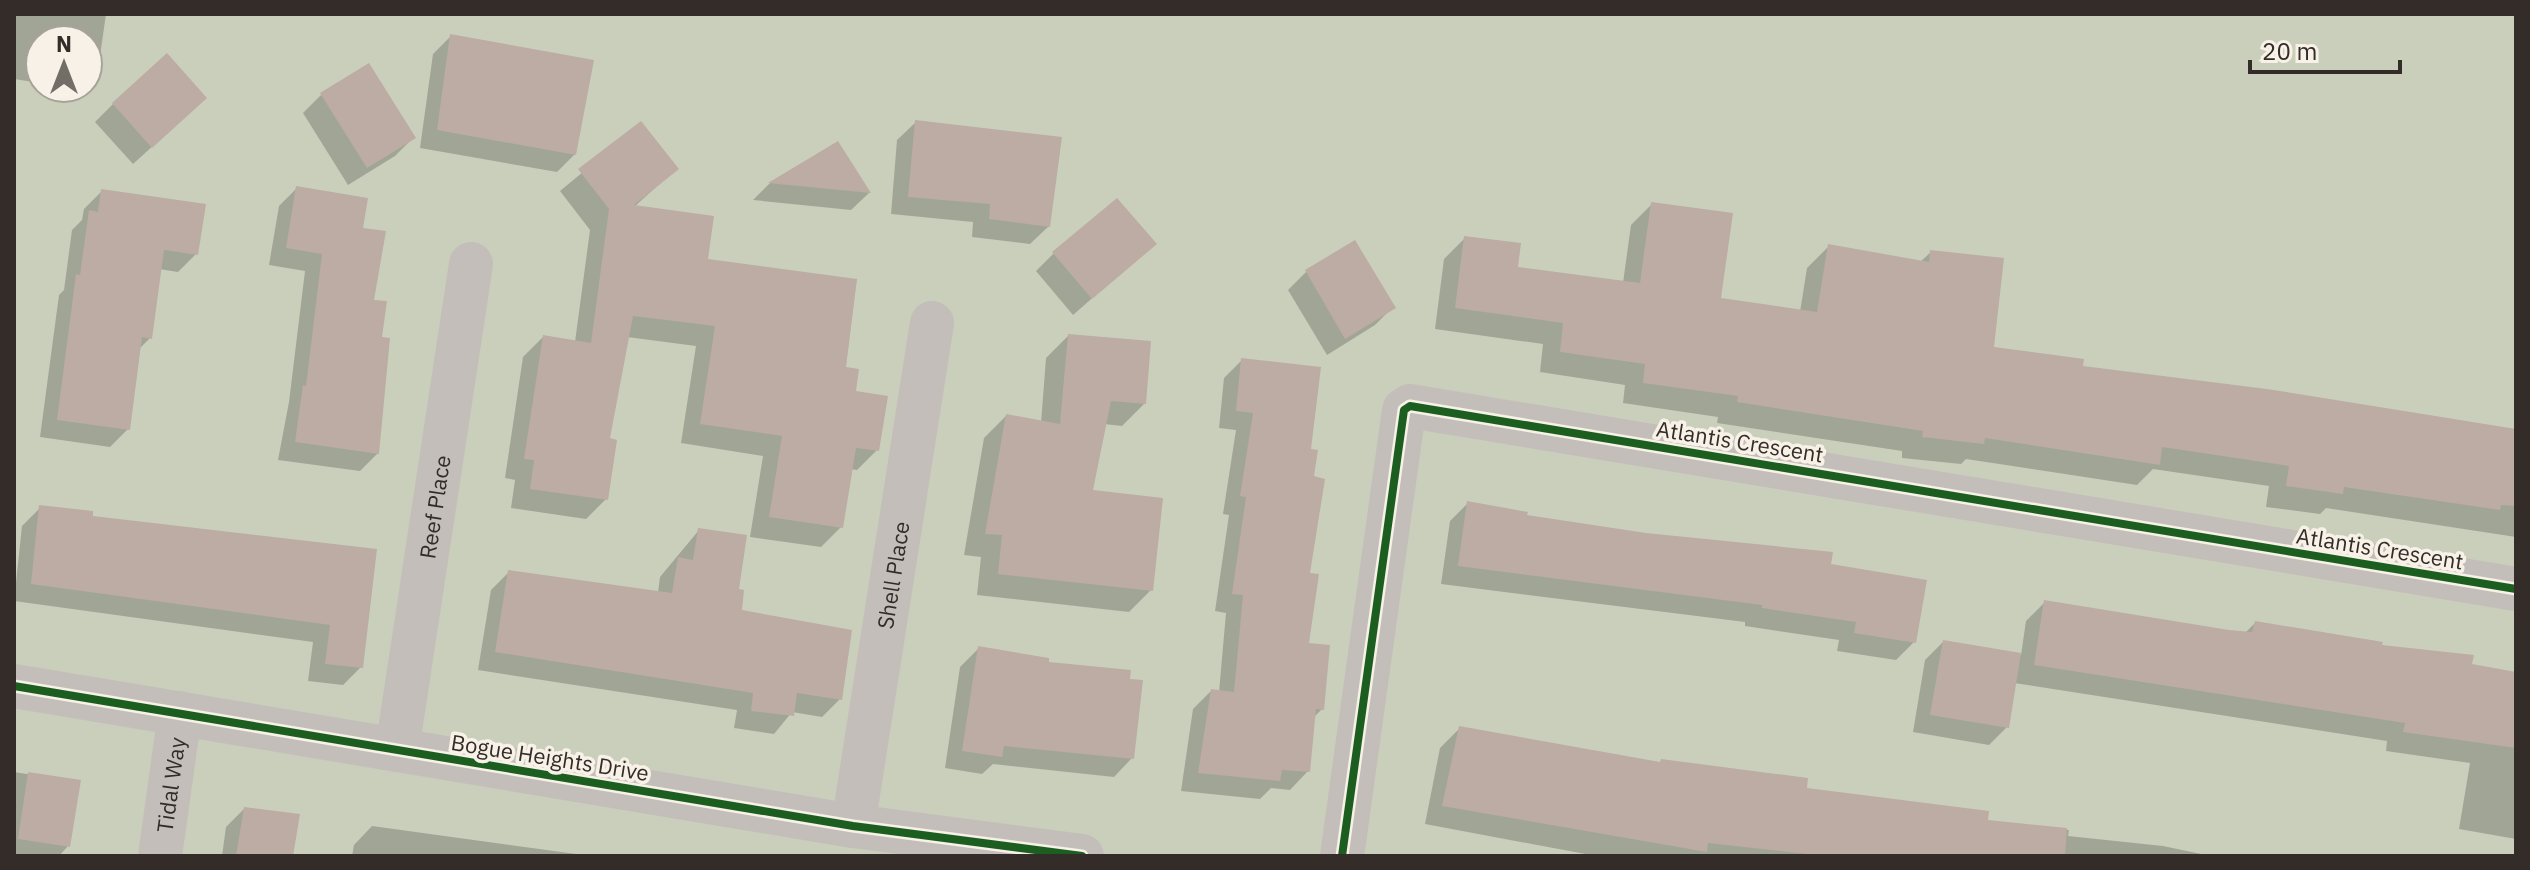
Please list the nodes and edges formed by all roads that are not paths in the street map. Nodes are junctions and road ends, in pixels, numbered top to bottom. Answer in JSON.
{"nodes":[{"id":1,"x":471,"y":264,"type":"dead end"},
{"id":2,"x":932,"y":323,"type":"dead end"},
{"id":3,"x":2516,"y":589,"type":"edge"},
{"id":4,"x":14,"y":686,"type":"edge"},
{"id":5,"x":180,"y":713,"type":"junction"},
{"id":6,"x":397,"y":750,"type":"junction"},
{"id":7,"x":853,"y":826,"type":"junction"},
{"id":8,"x":160,"y":856,"type":"edge"},
{"id":9,"x":1082,"y":856,"type":"edge"},
{"id":10,"x":1342,"y":856,"type":"edge"}],
"edges":[{"from":1,"to":6,"type":"street","name":"Reef Place"},
{"from":2,"to":7,"type":"street","name":"Shell Place"},
{"from":3,"to":10,"type":"street","name":"Atlantis Crescent"},
{"from":4,"to":5,"type":"street","name":"Bogue Heights Drive"},
{"from":5,"to":6,"type":"street","name":"Bogue Heights Drive"},
{"from":5,"to":8,"type":"street","name":"Tidal Way"},
{"from":6,"to":7,"type":"street","name":"Bogue Heights Drive"},
{"from":7,"to":9,"type":"street","name":"Bogue Heights Drive"}]}
